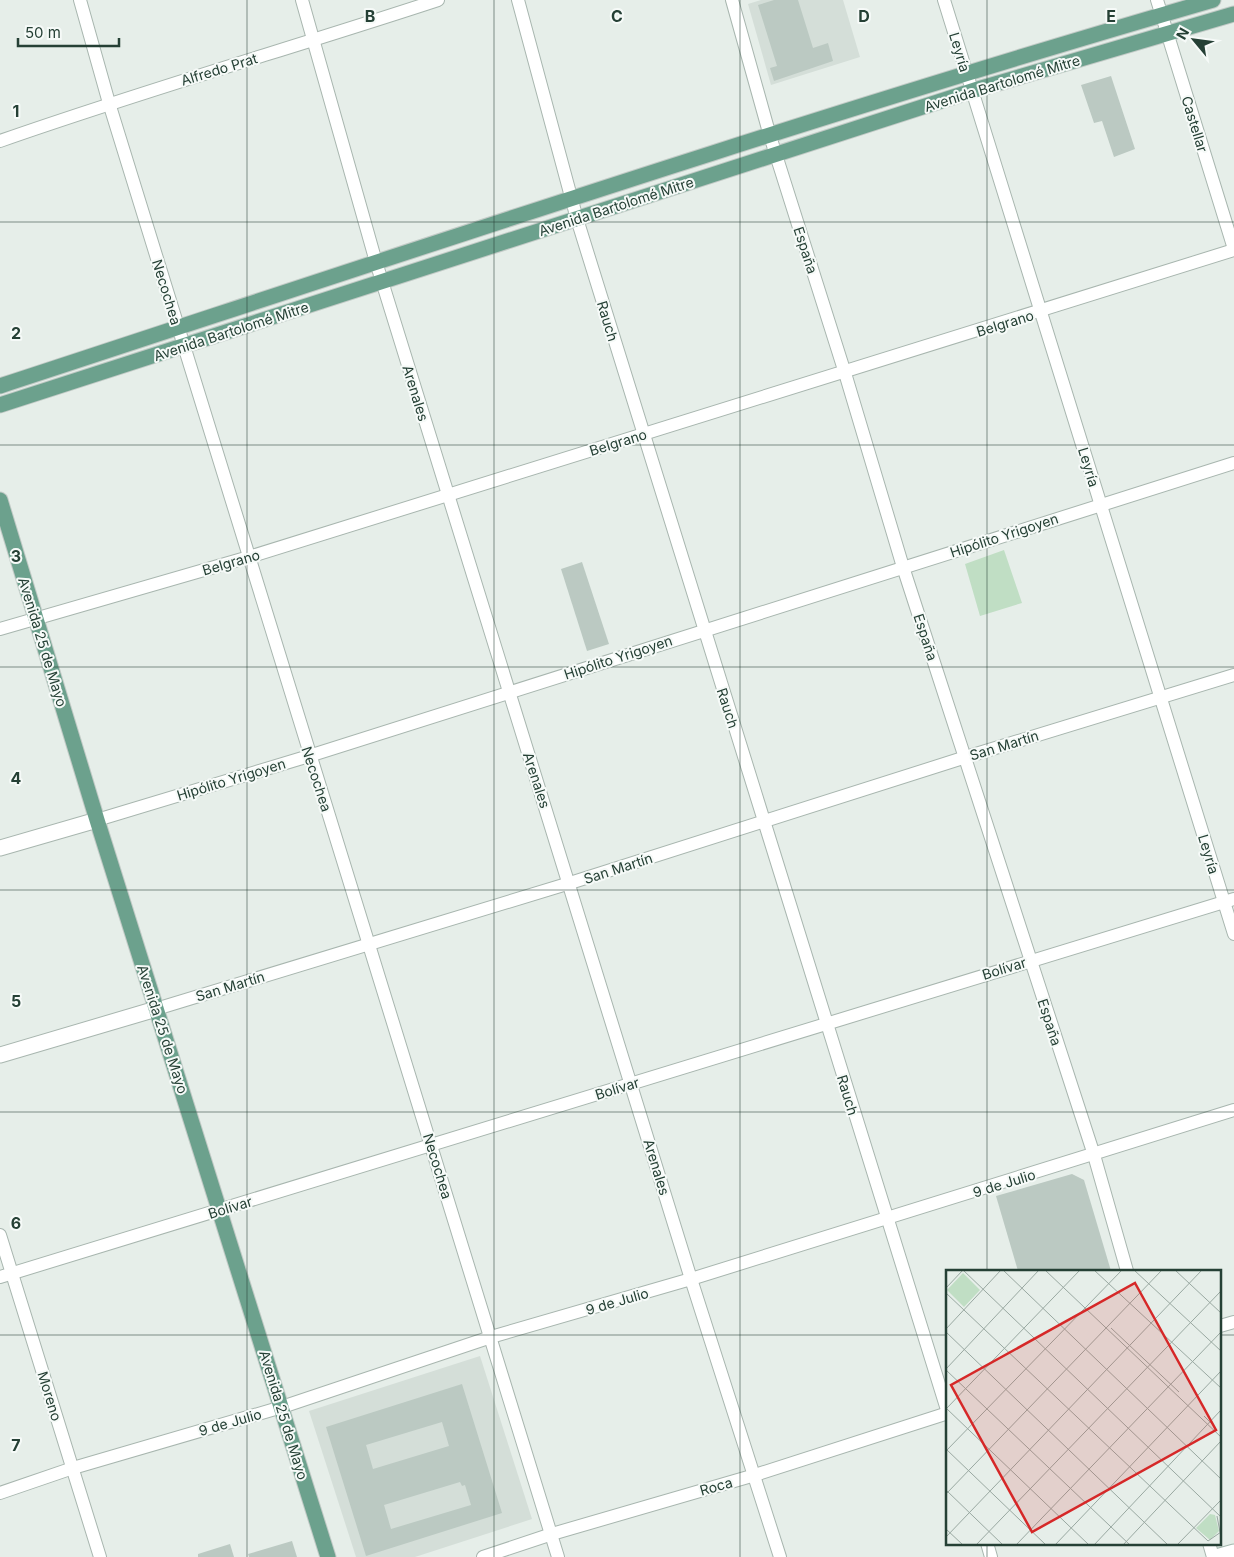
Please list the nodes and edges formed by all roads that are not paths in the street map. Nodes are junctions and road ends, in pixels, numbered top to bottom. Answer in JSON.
{"nodes":[{"id":1,"x":80,"y":0,"type":"edge"},
{"id":2,"x":302,"y":0,"type":"edge"},
{"id":3,"x":438,"y":0,"type":"edge"},
{"id":4,"x":518,"y":0,"type":"edge"},
{"id":5,"x":732,"y":0,"type":"edge"},
{"id":6,"x":944,"y":0,"type":"edge"},
{"id":7,"x":1157,"y":0,"type":"edge"},
{"id":8,"x":1213,"y":0,"type":"edge"},
{"id":9,"x":1234,"y":14,"type":"edge"},
{"id":10,"x":1161,"y":15,"type":"junction"},
{"id":11,"x":1167,"y":34,"type":"junction"},
{"id":12,"x":314,"y":40,"type":"junction"},
{"id":13,"x":966,"y":74,"type":"junction"},
{"id":14,"x":972,"y":92,"type":"junction"},
{"id":15,"x":109,"y":103,"type":"junction"},
{"id":16,"x":770,"y":136,"type":"junction"},
{"id":17,"x":0,"y":141,"type":"edge"},
{"id":18,"x":776,"y":155,"type":"junction"},
{"id":19,"x":571,"y":199,"type":"junction"},
{"id":20,"x":577,"y":219,"type":"junction"},
{"id":21,"x":1234,"y":250,"type":"edge"},
{"id":22,"x":376,"y":262,"type":"junction"},
{"id":23,"x":382,"y":282,"type":"junction"},
{"id":24,"x":1041,"y":312,"type":"junction"},
{"id":25,"x":178,"y":328,"type":"junction"},
{"id":26,"x":184,"y":346,"type":"junction"},
{"id":27,"x":845,"y":373,"type":"junction"},
{"id":28,"x":0,"y":386,"type":"edge"},
{"id":29,"x":0,"y":405,"type":"edge"},
{"id":30,"x":643,"y":435,"type":"junction"},
{"id":31,"x":1234,"y":463,"type":"edge"},
{"id":32,"x":448,"y":494,"type":"junction"},
{"id":33,"x":0,"y":500,"type":"edge"},
{"id":34,"x":1100,"y":504,"type":"junction"},
{"id":35,"x":250,"y":557,"type":"junction"},
{"id":36,"x":903,"y":567,"type":"junction"},
{"id":37,"x":36,"y":617,"type":"junction"},
{"id":38,"x":0,"y":629,"type":"edge"},
{"id":39,"x":703,"y":630,"type":"junction"},
{"id":40,"x":1234,"y":675,"type":"edge"},
{"id":41,"x":508,"y":693,"type":"junction"},
{"id":42,"x":1161,"y":697,"type":"junction"},
{"id":43,"x":310,"y":756,"type":"junction"},
{"id":44,"x":966,"y":757,"type":"junction"},
{"id":45,"x":97,"y":820,"type":"junction"},
{"id":46,"x":765,"y":821,"type":"junction"},
{"id":47,"x":0,"y":848,"type":"edge"},
{"id":48,"x":570,"y":883,"type":"junction"},
{"id":49,"x":1229,"y":900,"type":"edge"},
{"id":50,"x":1234,"y":934,"type":"edge"},
{"id":51,"x":370,"y":942,"type":"junction"},
{"id":52,"x":1029,"y":960,"type":"junction"},
{"id":53,"x":156,"y":1009,"type":"junction"},
{"id":54,"x":825,"y":1023,"type":"junction"},
{"id":55,"x":0,"y":1055,"type":"edge"},
{"id":56,"x":631,"y":1083,"type":"junction"},
{"id":57,"x":1234,"y":1110,"type":"edge"},
{"id":58,"x":432,"y":1145,"type":"junction"},
{"id":59,"x":1094,"y":1155,"type":"junction"},
{"id":60,"x":220,"y":1210,"type":"junction"},
{"id":61,"x":886,"y":1219,"type":"junction"},
{"id":62,"x":0,"y":1235,"type":"edge"},
{"id":63,"x":1127,"y":1270,"type":"edge"},
{"id":64,"x":6,"y":1275,"type":"edge"},
{"id":65,"x":691,"y":1279,"type":"junction"},
{"id":66,"x":491,"y":1337,"type":"junction"},
{"id":67,"x":282,"y":1407,"type":"junction"},
{"id":68,"x":946,"y":1407,"type":"edge"},
{"id":69,"x":946,"y":1414,"type":"edge"},
{"id":70,"x":73,"y":1468,"type":"junction"},
{"id":71,"x":755,"y":1475,"type":"junction"},
{"id":72,"x":0,"y":1493,"type":"edge"},
{"id":73,"x":552,"y":1534,"type":"junction"},
{"id":74,"x":987,"y":1544,"type":"edge"},
{"id":75,"x":1209,"y":1544,"type":"edge"},
{"id":76,"x":1234,"y":1552,"type":"edge"},
{"id":77,"x":100,"y":1557,"type":"edge"},
{"id":78,"x":328,"y":1557,"type":"edge"},
{"id":79,"x":483,"y":1557,"type":"edge"},
{"id":80,"x":558,"y":1557,"type":"edge"},
{"id":81,"x":780,"y":1557,"type":"edge"},
{"id":82,"x":991,"y":1557,"type":"edge"},
{"id":83,"x":1214,"y":1557,"type":"edge"}],
"edges":[{"from":1,"to":15,"type":"street","name":"Necochea"},
{"from":2,"to":12,"type":"street","name":"Arenales"},
{"from":3,"to":12,"type":"street","name":"Alfredo Prat"},
{"from":4,"to":19,"type":"street","name":"Rauch"},
{"from":5,"to":16,"type":"street","name":"España"},
{"from":6,"to":13,"type":"street","name":"Leyría"},
{"from":7,"to":10,"type":"street","name":"Castellar"},
{"from":8,"to":10,"type":"main road","name":"Avenida Bartolomé Mitre"},
{"from":9,"to":11,"type":"main road","name":"Avenida Bartolomé Mitre"},
{"from":10,"to":11,"type":"street","name":"Castellar"},
{"from":10,"to":13,"type":"main road","name":"Avenida Bartolomé Mitre"},
{"from":11,"to":14,"type":"main road","name":"Avenida Bartolomé Mitre"},
{"from":11,"to":21,"type":"street","name":"Castellar"},
{"from":12,"to":15,"type":"street","name":"Alfredo Prat"},
{"from":12,"to":22,"type":"street","name":"Arenales"},
{"from":13,"to":14,"type":"street","name":"Leyría"},
{"from":13,"to":16,"type":"main road","name":"Avenida Bartolomé Mitre"},
{"from":14,"to":18,"type":"main road","name":"Avenida Bartolomé Mitre"},
{"from":14,"to":24,"type":"street","name":"Leyría"},
{"from":15,"to":17,"type":"street","name":"Alfredo Prat"},
{"from":15,"to":25,"type":"street","name":"Necochea"},
{"from":16,"to":18,"type":"street","name":"España"},
{"from":16,"to":19,"type":"main road","name":"Avenida Bartolomé Mitre"},
{"from":18,"to":20,"type":"main road","name":"Avenida Bartolomé Mitre"},
{"from":18,"to":27,"type":"street","name":"España"},
{"from":19,"to":20,"type":"street","name":"Rauch"},
{"from":19,"to":22,"type":"main road","name":"Avenida Bartolomé Mitre"},
{"from":20,"to":23,"type":"main road","name":"Avenida Bartolomé Mitre"},
{"from":20,"to":30,"type":"street","name":"Rauch"},
{"from":21,"to":24,"type":"street","name":"Belgrano"},
{"from":22,"to":23,"type":"street","name":"Arenales"},
{"from":22,"to":25,"type":"main road","name":"Avenida Bartolomé Mitre"},
{"from":23,"to":26,"type":"main road","name":"Avenida Bartolomé Mitre"},
{"from":23,"to":32,"type":"street","name":"Arenales"},
{"from":24,"to":27,"type":"street","name":"Belgrano"},
{"from":24,"to":34,"type":"street","name":"Leyría"},
{"from":25,"to":26,"type":"street","name":"Necochea"},
{"from":25,"to":28,"type":"main road","name":"Avenida Bartolomé Mitre"},
{"from":26,"to":29,"type":"main road","name":"Avenida Bartolomé Mitre"},
{"from":26,"to":35,"type":"street","name":"Necochea"},
{"from":27,"to":30,"type":"street","name":"Belgrano"},
{"from":27,"to":36,"type":"street","name":"España"},
{"from":30,"to":32,"type":"street","name":"Belgrano"},
{"from":30,"to":39,"type":"street","name":"Rauch"},
{"from":31,"to":34,"type":"street","name":"Hipólito Yrigoyen"},
{"from":32,"to":35,"type":"street","name":"Belgrano"},
{"from":32,"to":41,"type":"street","name":"Arenales"},
{"from":33,"to":37,"type":"main road","name":"Avenida 25 de Mayo"},
{"from":34,"to":36,"type":"street","name":"Hipólito Yrigoyen"},
{"from":34,"to":42,"type":"street","name":"Leyría"},
{"from":35,"to":37,"type":"street","name":"Belgrano"},
{"from":35,"to":43,"type":"street","name":"Necochea"},
{"from":36,"to":39,"type":"street","name":"Hipólito Yrigoyen"},
{"from":36,"to":44,"type":"street","name":"España"},
{"from":37,"to":38,"type":"street","name":"Belgrano"},
{"from":37,"to":45,"type":"main road","name":"Avenida 25 de Mayo"},
{"from":39,"to":41,"type":"street","name":"Hipólito Yrigoyen"},
{"from":39,"to":46,"type":"street","name":"Rauch"},
{"from":40,"to":42,"type":"street","name":"San Martín"},
{"from":41,"to":43,"type":"street","name":"Hipólito Yrigoyen"},
{"from":41,"to":48,"type":"street","name":"Arenales"},
{"from":42,"to":44,"type":"street","name":"San Martín"},
{"from":42,"to":49,"type":"street","name":"Leyría"},
{"from":43,"to":45,"type":"street","name":"Hipólito Yrigoyen"},
{"from":43,"to":51,"type":"street","name":"Necochea"},
{"from":44,"to":46,"type":"street","name":"San Martín"},
{"from":44,"to":52,"type":"street","name":"España"},
{"from":45,"to":47,"type":"street","name":"Hipólito Yrigoyen"},
{"from":45,"to":53,"type":"main road","name":"Avenida 25 de Mayo"},
{"from":46,"to":48,"type":"street","name":"San Martín"},
{"from":46,"to":54,"type":"street","name":"Rauch"},
{"from":48,"to":51,"type":"street","name":"San Martín"},
{"from":48,"to":56,"type":"street","name":"Arenales"},
{"from":49,"to":50,"type":"street","name":"Leyría"},
{"from":49,"to":52,"type":"street","name":"Bolívar"},
{"from":51,"to":53,"type":"street","name":"San Martín"},
{"from":51,"to":58,"type":"street","name":"Necochea"},
{"from":52,"to":54,"type":"street","name":"Bolívar"},
{"from":52,"to":59,"type":"street","name":"España"},
{"from":53,"to":55,"type":"street","name":"San Martín"},
{"from":53,"to":60,"type":"main road","name":"Avenida 25 de Mayo"},
{"from":54,"to":56,"type":"street","name":"Bolívar"},
{"from":54,"to":61,"type":"street","name":"Rauch"},
{"from":56,"to":58,"type":"street","name":"Bolívar"},
{"from":56,"to":65,"type":"street","name":"Arenales"},
{"from":57,"to":59,"type":"street","name":"9 de Julio"},
{"from":58,"to":60,"type":"street","name":"Bolívar"},
{"from":58,"to":66,"type":"street","name":"Necochea"},
{"from":59,"to":61,"type":"street","name":"9 de Julio"},
{"from":59,"to":63,"type":"street","name":"España"},
{"from":60,"to":64,"type":"street","name":"Bolívar"},
{"from":60,"to":67,"type":"main road","name":"Avenida 25 de Mayo"},
{"from":61,"to":65,"type":"street","name":"9 de Julio"},
{"from":61,"to":68,"type":"street","name":"Rauch"},
{"from":62,"to":64,"type":"street","name":"Moreno"},
{"from":64,"to":70,"type":"street","name":"Moreno"},
{"from":65,"to":66,"type":"street","name":"9 de Julio"},
{"from":65,"to":71,"type":"street","name":"Arenales"},
{"from":66,"to":67,"type":"street","name":"9 de Julio"},
{"from":66,"to":73,"type":"street","name":"Necochea"},
{"from":67,"to":70,"type":"street","name":"9 de Julio"},
{"from":67,"to":78,"type":"main road","name":"Avenida 25 de Mayo"},
{"from":69,"to":71,"type":"street","name":"Roca"},
{"from":70,"to":72,"type":"street","name":"9 de Julio"},
{"from":70,"to":77,"type":"street","name":"Moreno"},
{"from":71,"to":73,"type":"street","name":"Roca"},
{"from":71,"to":81,"type":"street","name":"Arenales"},
{"from":73,"to":79,"type":"street","name":"Roca"},
{"from":73,"to":80,"type":"street","name":"Necochea"},
{"from":74,"to":82,"type":"street"},
{"from":75,"to":83,"type":"street"},
{"from":76,"to":83,"type":"street"}]}
